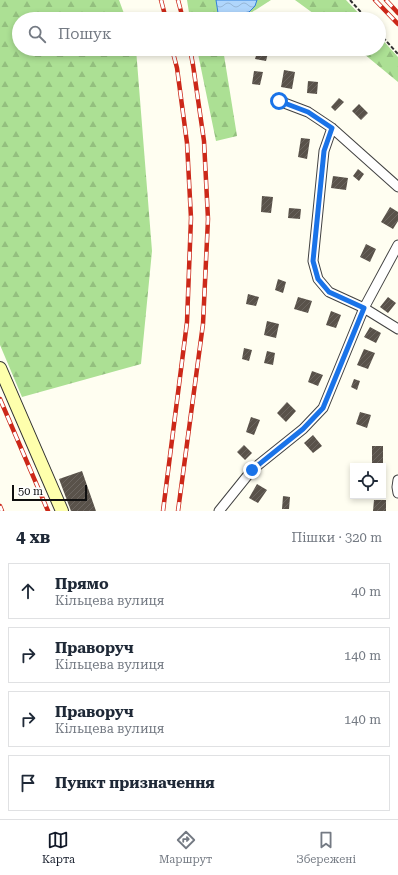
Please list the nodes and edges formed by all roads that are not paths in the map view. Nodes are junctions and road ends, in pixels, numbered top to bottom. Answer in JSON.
{"nodes":[{"id":1,"x":279,"y":101,"type":"dead end"},
{"id":2,"x":332,"y":128,"type":"junction"},
{"id":3,"x":398,"y":187,"type":"edge"},
{"id":4,"x":398,"y":246,"type":"edge"},
{"id":5,"x":364,"y":308,"type":"junction"},
{"id":6,"x":398,"y":329,"type":"edge"},
{"id":7,"x":0,"y":368,"type":"edge"},
{"id":8,"x":398,"y":480,"type":"edge"},
{"id":9,"x":398,"y":493,"type":"edge"},
{"id":10,"x":62,"y":511,"type":"edge"},
{"id":11,"x":219,"y":511,"type":"edge"}],
"edges":[{"from":1,"to":2,"type":"street"},
{"from":2,"to":3,"type":"street"},
{"from":2,"to":5,"type":"street"},
{"from":4,"to":5,"type":"street"},
{"from":5,"to":6,"type":"street"},
{"from":5,"to":11,"type":"street"},
{"from":7,"to":10,"type":"street"},
{"from":8,"to":9,"type":"street"}]}
